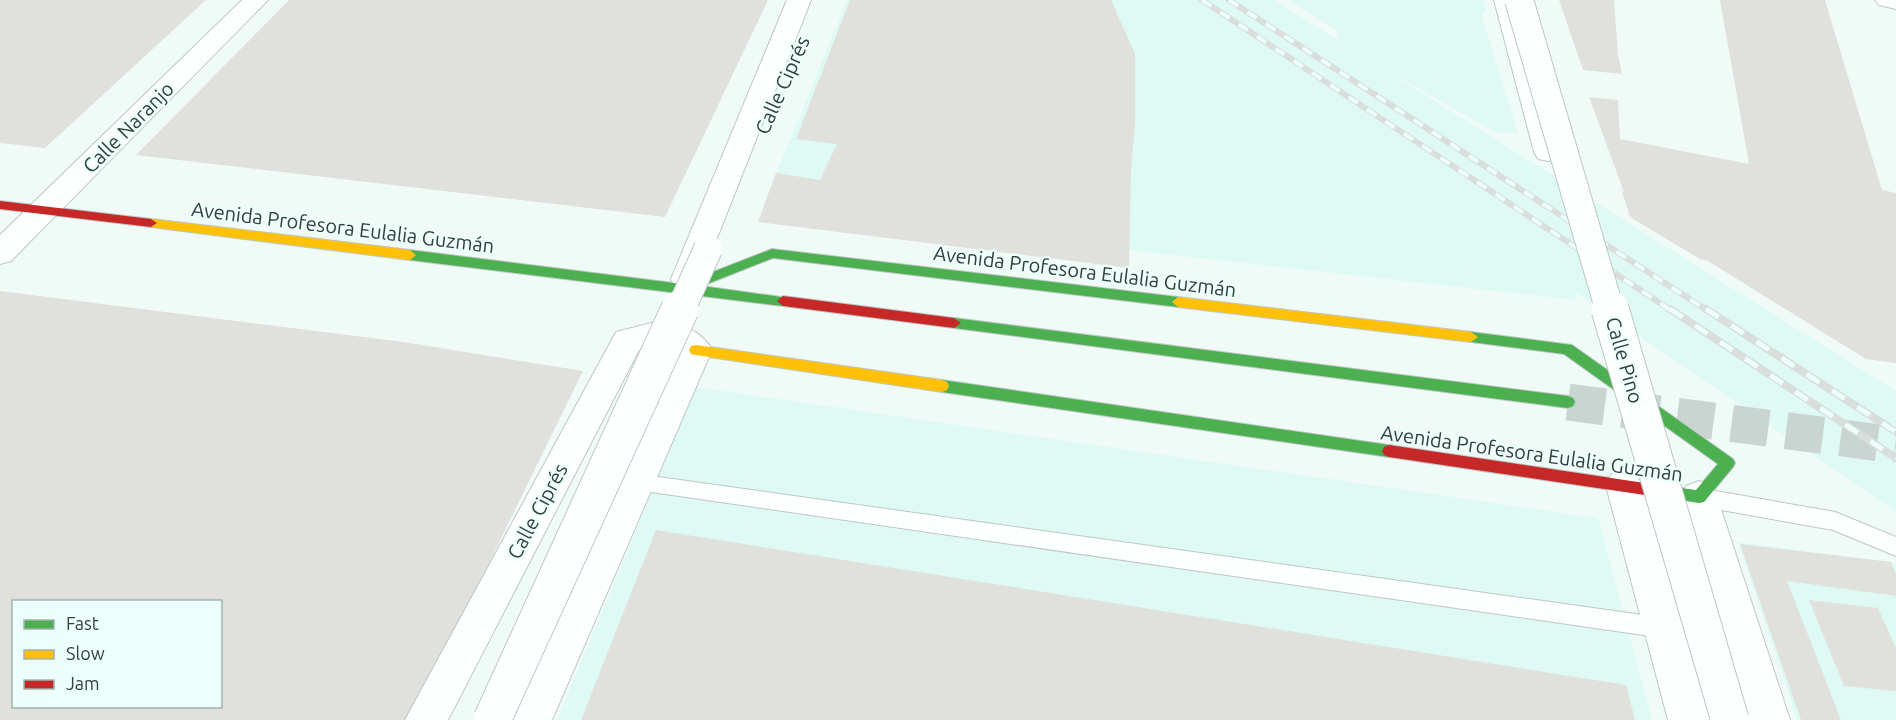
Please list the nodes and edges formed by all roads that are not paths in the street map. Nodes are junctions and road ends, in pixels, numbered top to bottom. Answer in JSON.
{"nodes":[{"id":1,"x":256,"y":0,"type":"edge"},
{"id":2,"x":799,"y":0,"type":"edge"},
{"id":3,"x":821,"y":0,"type":"edge"},
{"id":4,"x":1506,"y":0,"type":"edge"},
{"id":5,"x":1519,"y":0,"type":"edge"},
{"id":6,"x":1887,"y":0,"type":"edge"},
{"id":7,"x":1896,"y":2,"type":"edge"},
{"id":8,"x":1548,"y":152,"type":"dead end"},
{"id":9,"x":0,"y":205,"type":"edge"},
{"id":10,"x":44,"y":211,"type":"junction"},
{"id":11,"x":0,"y":253,"type":"edge"},
{"id":12,"x":682,"y":289,"type":"junction"},
{"id":13,"x":696,"y":350,"type":"junction"},
{"id":14,"x":1568,"y":402,"type":"tunnel mouth"},
{"id":15,"x":637,"y":482,"type":"junction"},
{"id":16,"x":1624,"y":486,"type":"junction"},
{"id":17,"x":1699,"y":497,"type":"junction"},
{"id":18,"x":1896,"y":547,"type":"edge"},
{"id":19,"x":1664,"y":628,"type":"junction"},
{"id":20,"x":426,"y":720,"type":"edge"},
{"id":21,"x":492,"y":720,"type":"edge"},
{"id":22,"x":531,"y":720,"type":"edge"},
{"id":23,"x":1689,"y":720,"type":"edge"},
{"id":24,"x":1730,"y":720,"type":"edge"},
{"id":25,"x":1769,"y":720,"type":"edge"}],
"edges":[{"from":1,"to":10,"type":"street","name":"Calle Naranjo"},
{"from":2,"to":12,"type":"street"},
{"from":3,"to":21,"type":"street","name":"Calle Ciprés","bridge":true},
{"from":4,"to":8,"type":"street"},
{"from":5,"to":24,"type":"street","name":"Calle Pino","bridge":true},
{"from":6,"to":7,"type":"street"},
{"from":9,"to":10,"type":"street","name":"Avenida Profesora Eulalia Guzmán"},
{"from":10,"to":11,"type":"street","name":"Calle Naranjo"},
{"from":10,"to":12,"type":"street","name":"Avenida Profesora Eulalia Guzmán"},
{"from":12,"to":14,"type":"street","name":"Avenida Profesora Eulalia Guzmán"},
{"from":12,"to":17,"type":"street","name":"Avenida Profesora Eulalia Guzmán"},
{"from":13,"to":15,"type":"street"},
{"from":13,"to":16,"type":"street","name":"Avenida Profesora Eulalia Guzmán"},
{"from":13,"to":20,"type":"street","name":"Calle Ciprés"},
{"from":15,"to":19,"type":"lane"},
{"from":15,"to":22,"type":"street"},
{"from":16,"to":17,"type":"street","name":"Avenida Profesora Eulalia Guzmán"},
{"from":16,"to":19,"type":"street"},
{"from":17,"to":18,"type":"lane"},
{"from":17,"to":25,"type":"street"},
{"from":19,"to":23,"type":"street"}]}
